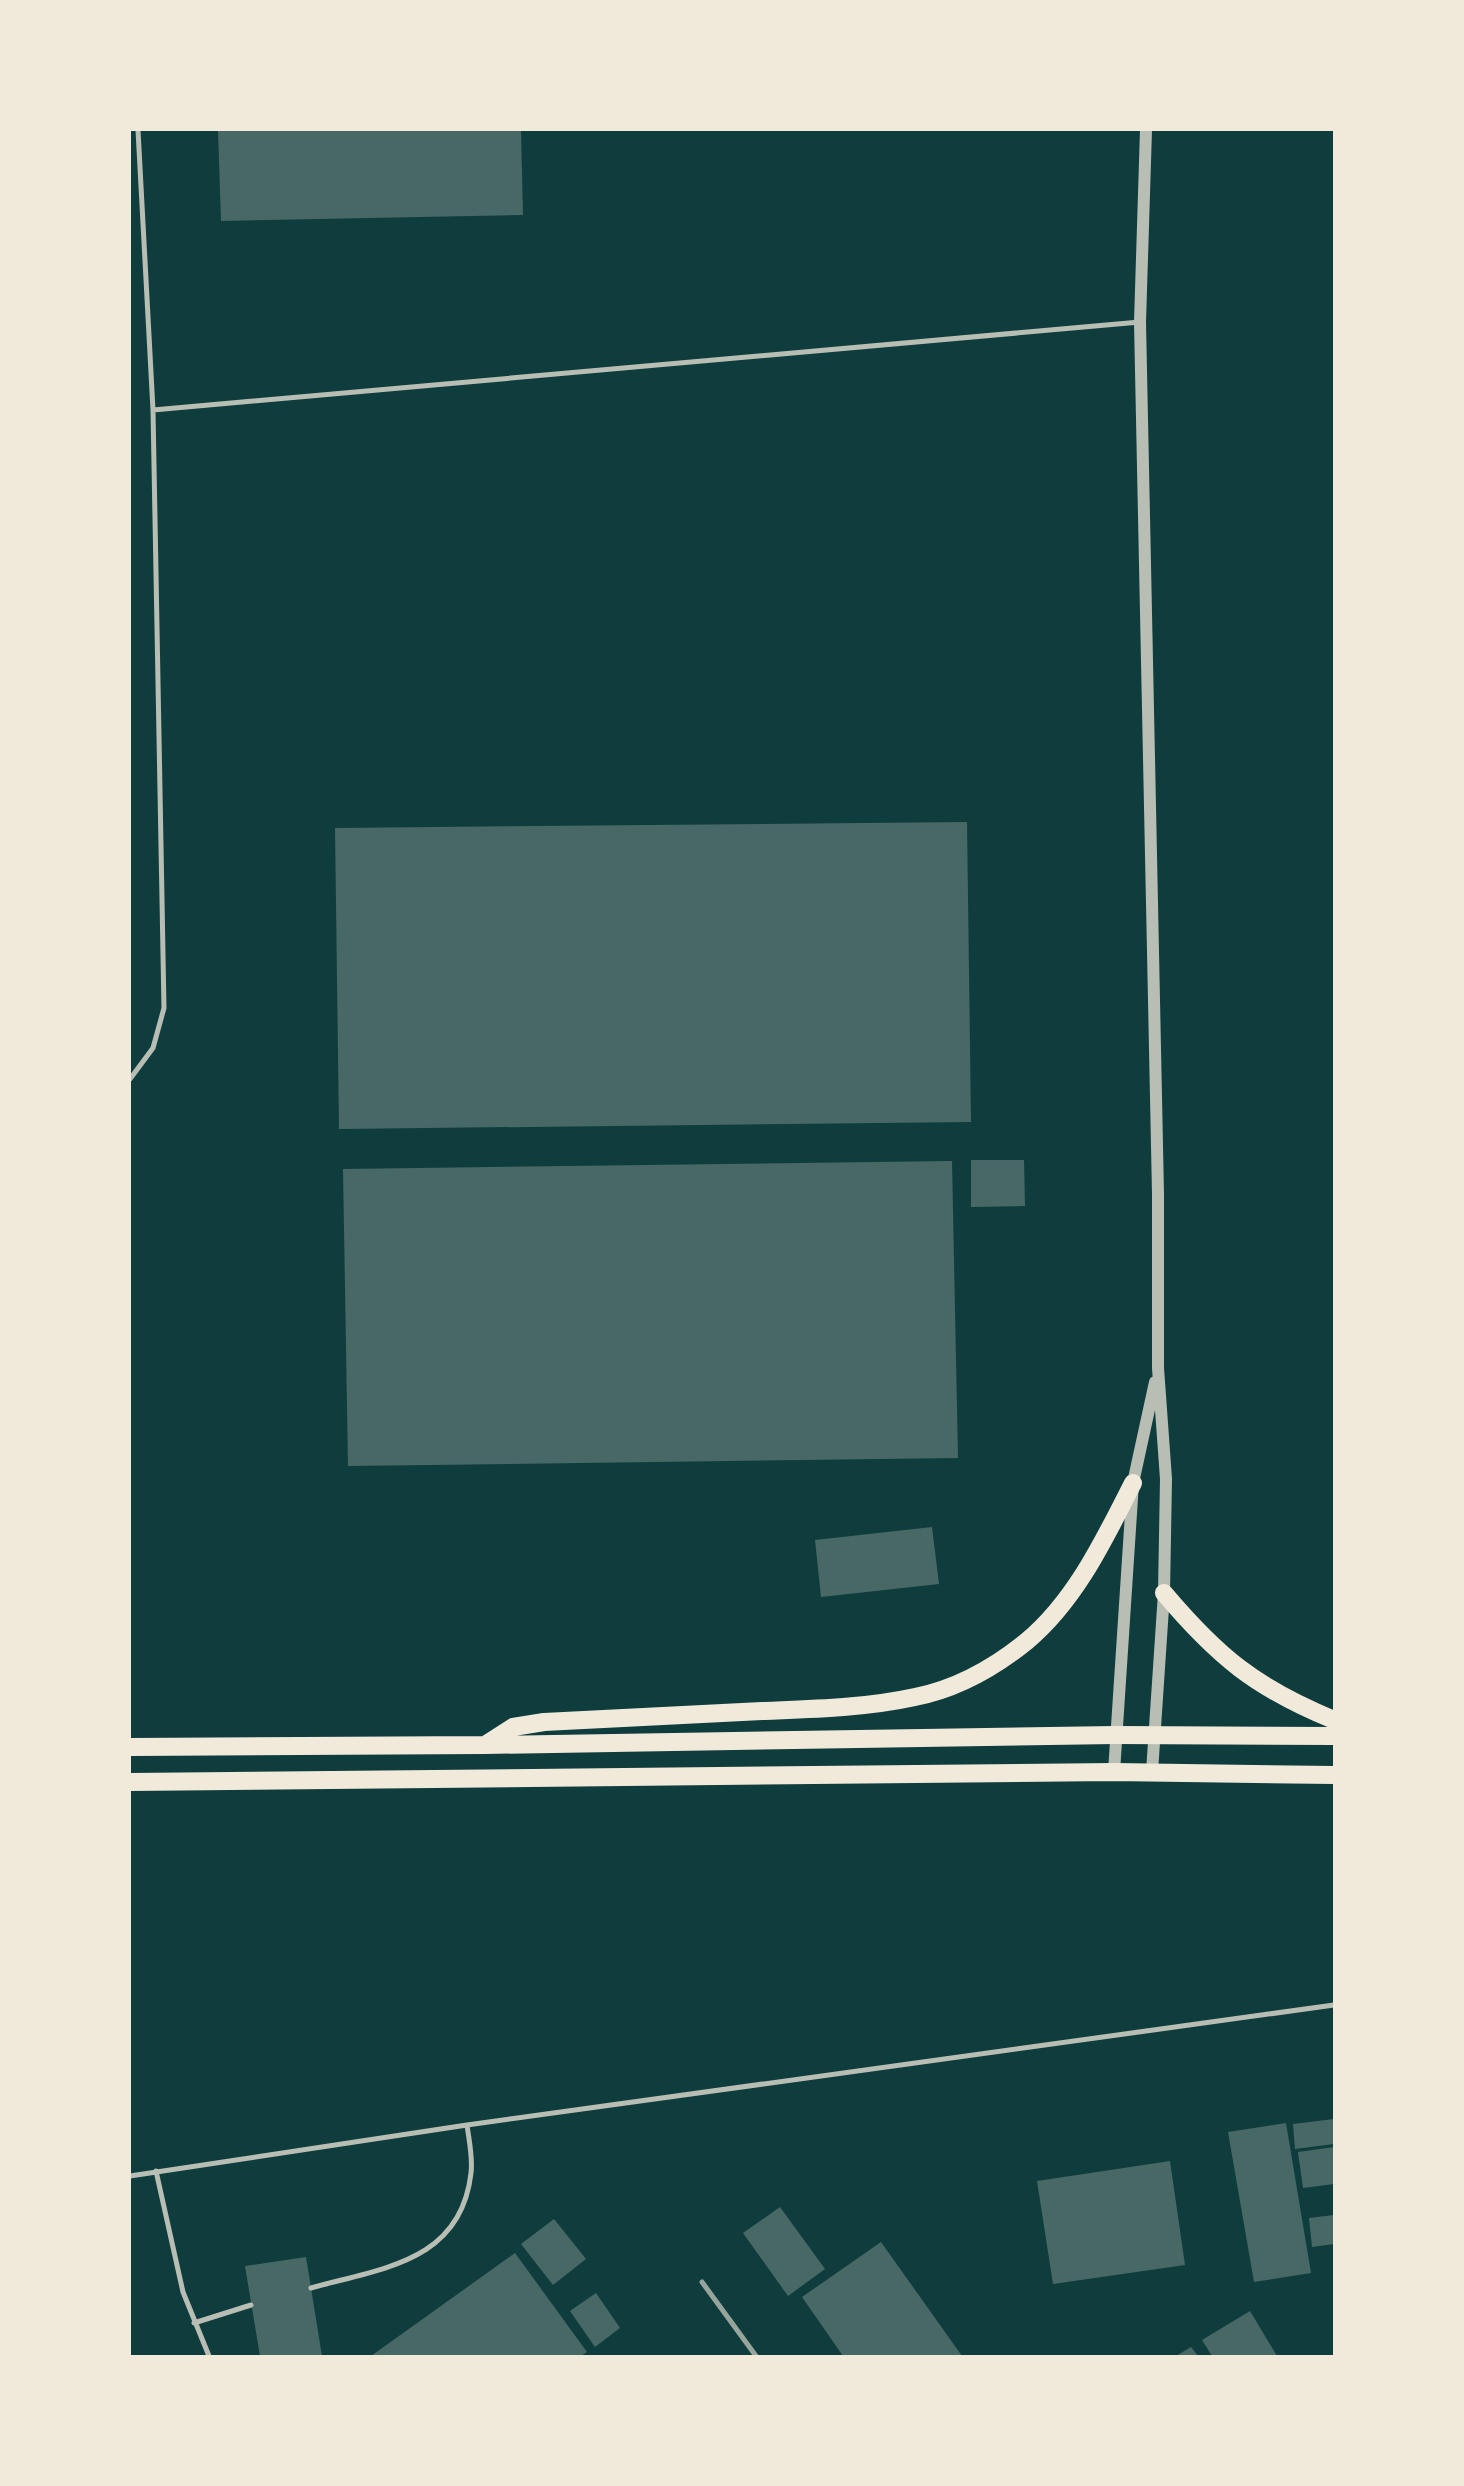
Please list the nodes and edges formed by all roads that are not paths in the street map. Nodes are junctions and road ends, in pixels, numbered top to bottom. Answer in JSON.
{"nodes":[{"id":1,"x":138,"y":130,"type":"edge"},
{"id":2,"x":1146,"y":130,"type":"edge"},
{"id":3,"x":1140,"y":322,"type":"junction"},
{"id":4,"x":153,"y":410,"type":"junction"},
{"id":5,"x":130,"y":1079,"type":"edge"},
{"id":6,"x":1158,"y":1368,"type":"junction"},
{"id":7,"x":1133,"y":1483,"type":"junction"},
{"id":8,"x":1164,"y":1593,"type":"junction"},
{"id":9,"x":1335,"y":1720,"type":"edge"},
{"id":10,"x":1115,"y":1735,"type":"junction"},
{"id":11,"x":1154,"y":1736,"type":"junction"},
{"id":12,"x":1335,"y":1736,"type":"edge"},
{"id":13,"x":485,"y":1745,"type":"junction"},
{"id":14,"x":130,"y":1747,"type":"edge"},
{"id":15,"x":1114,"y":1772,"type":"junction"},
{"id":16,"x":1152,"y":1772,"type":"junction"},
{"id":17,"x":1335,"y":1774,"type":"edge"},
{"id":18,"x":130,"y":1782,"type":"edge"},
{"id":19,"x":1335,"y":2005,"type":"edge"},
{"id":20,"x":467,"y":2125,"type":"junction"},
{"id":21,"x":156,"y":2171,"type":"junction"},
{"id":22,"x":130,"y":2176,"type":"edge"},
{"id":23,"x":311,"y":2288,"type":"dead end"},
{"id":24,"x":251,"y":2305,"type":"dead end"},
{"id":25,"x":194,"y":2323,"type":"junction"},
{"id":26,"x":209,"y":2357,"type":"edge"}],
"edges":[{"from":1,"to":4,"type":"lane"},
{"from":2,"to":3,"type":"street"},
{"from":3,"to":4,"type":"lane"},
{"from":3,"to":6,"type":"street"},
{"from":4,"to":5,"type":"lane"},
{"from":6,"to":7,"type":"street"},
{"from":6,"to":8,"type":"street"},
{"from":7,"to":10,"type":"street"},
{"from":7,"to":13,"type":"main road"},
{"from":8,"to":9,"type":"main road"},
{"from":8,"to":11,"type":"street"},
{"from":10,"to":11,"type":"main road"},
{"from":10,"to":13,"type":"main road"},
{"from":10,"to":15,"type":"street"},
{"from":11,"to":12,"type":"main road"},
{"from":11,"to":16,"type":"street"},
{"from":13,"to":14,"type":"main road"},
{"from":15,"to":16,"type":"main road"},
{"from":15,"to":18,"type":"main road"},
{"from":16,"to":17,"type":"main road"},
{"from":19,"to":20,"type":"lane"},
{"from":20,"to":21,"type":"lane"},
{"from":20,"to":23,"type":"lane"},
{"from":21,"to":22,"type":"lane"},
{"from":21,"to":25,"type":"lane"},
{"from":24,"to":25,"type":"lane"},
{"from":25,"to":26,"type":"lane"}]}
